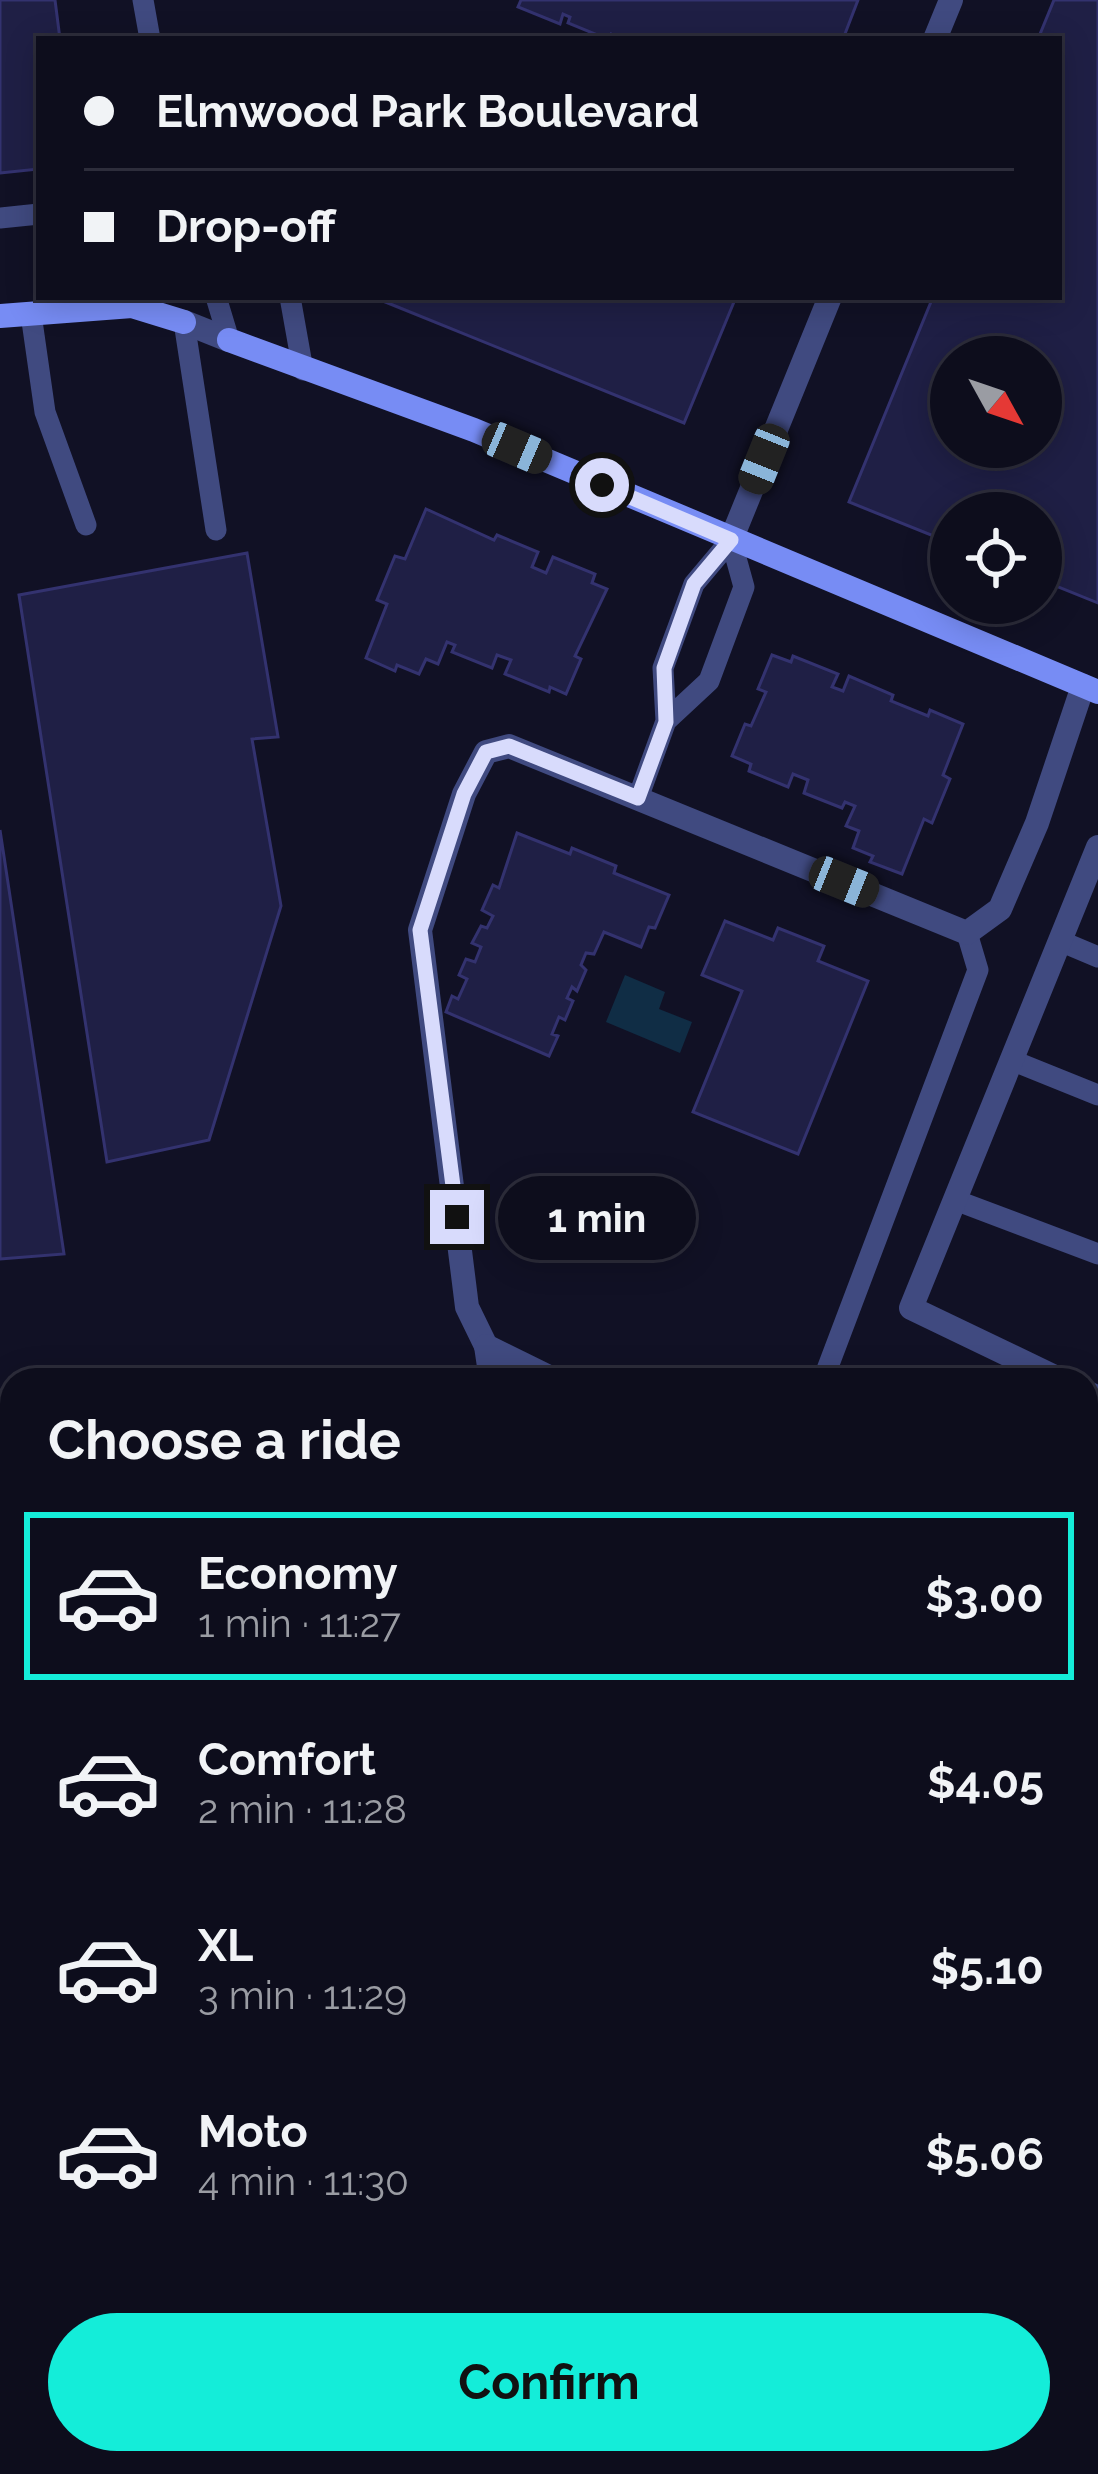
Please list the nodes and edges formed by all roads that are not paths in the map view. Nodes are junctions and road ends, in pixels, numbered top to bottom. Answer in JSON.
{"nodes":[{"id":1,"x":143,"y":0,"type":"edge"},
{"id":2,"x":951,"y":0,"type":"edge"},
{"id":3,"x":149,"y":36,"type":"edge"},
{"id":4,"x":936,"y":36,"type":"edge"},
{"id":5,"x":36,"y":214,"type":"edge"},
{"id":6,"x":0,"y":218,"type":"edge"},
{"id":7,"x":217,"y":300,"type":"edge"},
{"id":8,"x":291,"y":300,"type":"edge"},
{"id":9,"x":829,"y":300,"type":"edge"},
{"id":10,"x":135,"y":302,"type":"edge"},
{"id":11,"x":31,"y":314,"type":"junction"},
{"id":12,"x":0,"y":316,"type":"edge"},
{"id":13,"x":184,"y":322,"type":"junction"},
{"id":14,"x":229,"y":340,"type":"junction"},
{"id":15,"x":303,"y":370,"type":"junction"},
{"id":16,"x":86,"y":525,"type":"dead end"},
{"id":17,"x":216,"y":530,"type":"dead end"},
{"id":18,"x":731,"y":540,"type":"junction"},
{"id":19,"x":1090,"y":689,"type":"edge"},
{"id":20,"x":666,"y":722,"type":"junction"},
{"id":21,"x":638,"y":798,"type":"junction"},
{"id":22,"x":1098,"y":847,"type":"edge"},
{"id":23,"x":967,"y":933,"type":"junction"},
{"id":24,"x":1060,"y":940,"type":"junction"},
{"id":25,"x":1098,"y":957,"type":"edge"},
{"id":26,"x":1011,"y":1060,"type":"junction"},
{"id":27,"x":1098,"y":1095,"type":"edge"},
{"id":28,"x":955,"y":1199,"type":"junction"},
{"id":29,"x":1098,"y":1254,"type":"edge"},
{"id":30,"x":486,"y":1346,"type":"junction"},
{"id":31,"x":489,"y":1368,"type":"edge"},
{"id":32,"x":531,"y":1368,"type":"edge"},
{"id":33,"x":828,"y":1368,"type":"edge"},
{"id":34,"x":1036,"y":1368,"type":"edge"}],
"edges":[{"from":1,"to":3,"type":"lane"},
{"from":2,"to":4,"type":"street"},
{"from":5,"to":6,"type":"lane"},
{"from":7,"to":14,"type":"lane"},
{"from":8,"to":15,"type":"lane"},
{"from":9,"to":18,"type":"street"},
{"from":10,"to":11,"type":"street"},
{"from":10,"to":13,"type":"street"},
{"from":11,"to":12,"type":"street"},
{"from":11,"to":16,"type":"lane"},
{"from":13,"to":14,"type":"street"},
{"from":13,"to":17,"type":"lane"},
{"from":14,"to":15,"type":"street"},
{"from":15,"to":18,"type":"street"},
{"from":18,"to":19,"type":"street"},
{"from":18,"to":20,"type":"lane"},
{"from":18,"to":20,"type":"lane"},
{"from":19,"to":23,"type":"street"},
{"from":20,"to":21,"type":"lane"},
{"from":21,"to":23,"type":"street"},
{"from":21,"to":30,"type":"street"},
{"from":22,"to":24,"type":"street"},
{"from":23,"to":33,"type":"lane"},
{"from":24,"to":25,"type":"lane"},
{"from":24,"to":26,"type":"street"},
{"from":26,"to":27,"type":"lane"},
{"from":26,"to":28,"type":"street"},
{"from":28,"to":29,"type":"lane"},
{"from":28,"to":34,"type":"street"},
{"from":30,"to":31,"type":"street"},
{"from":30,"to":32,"type":"street"}]}
